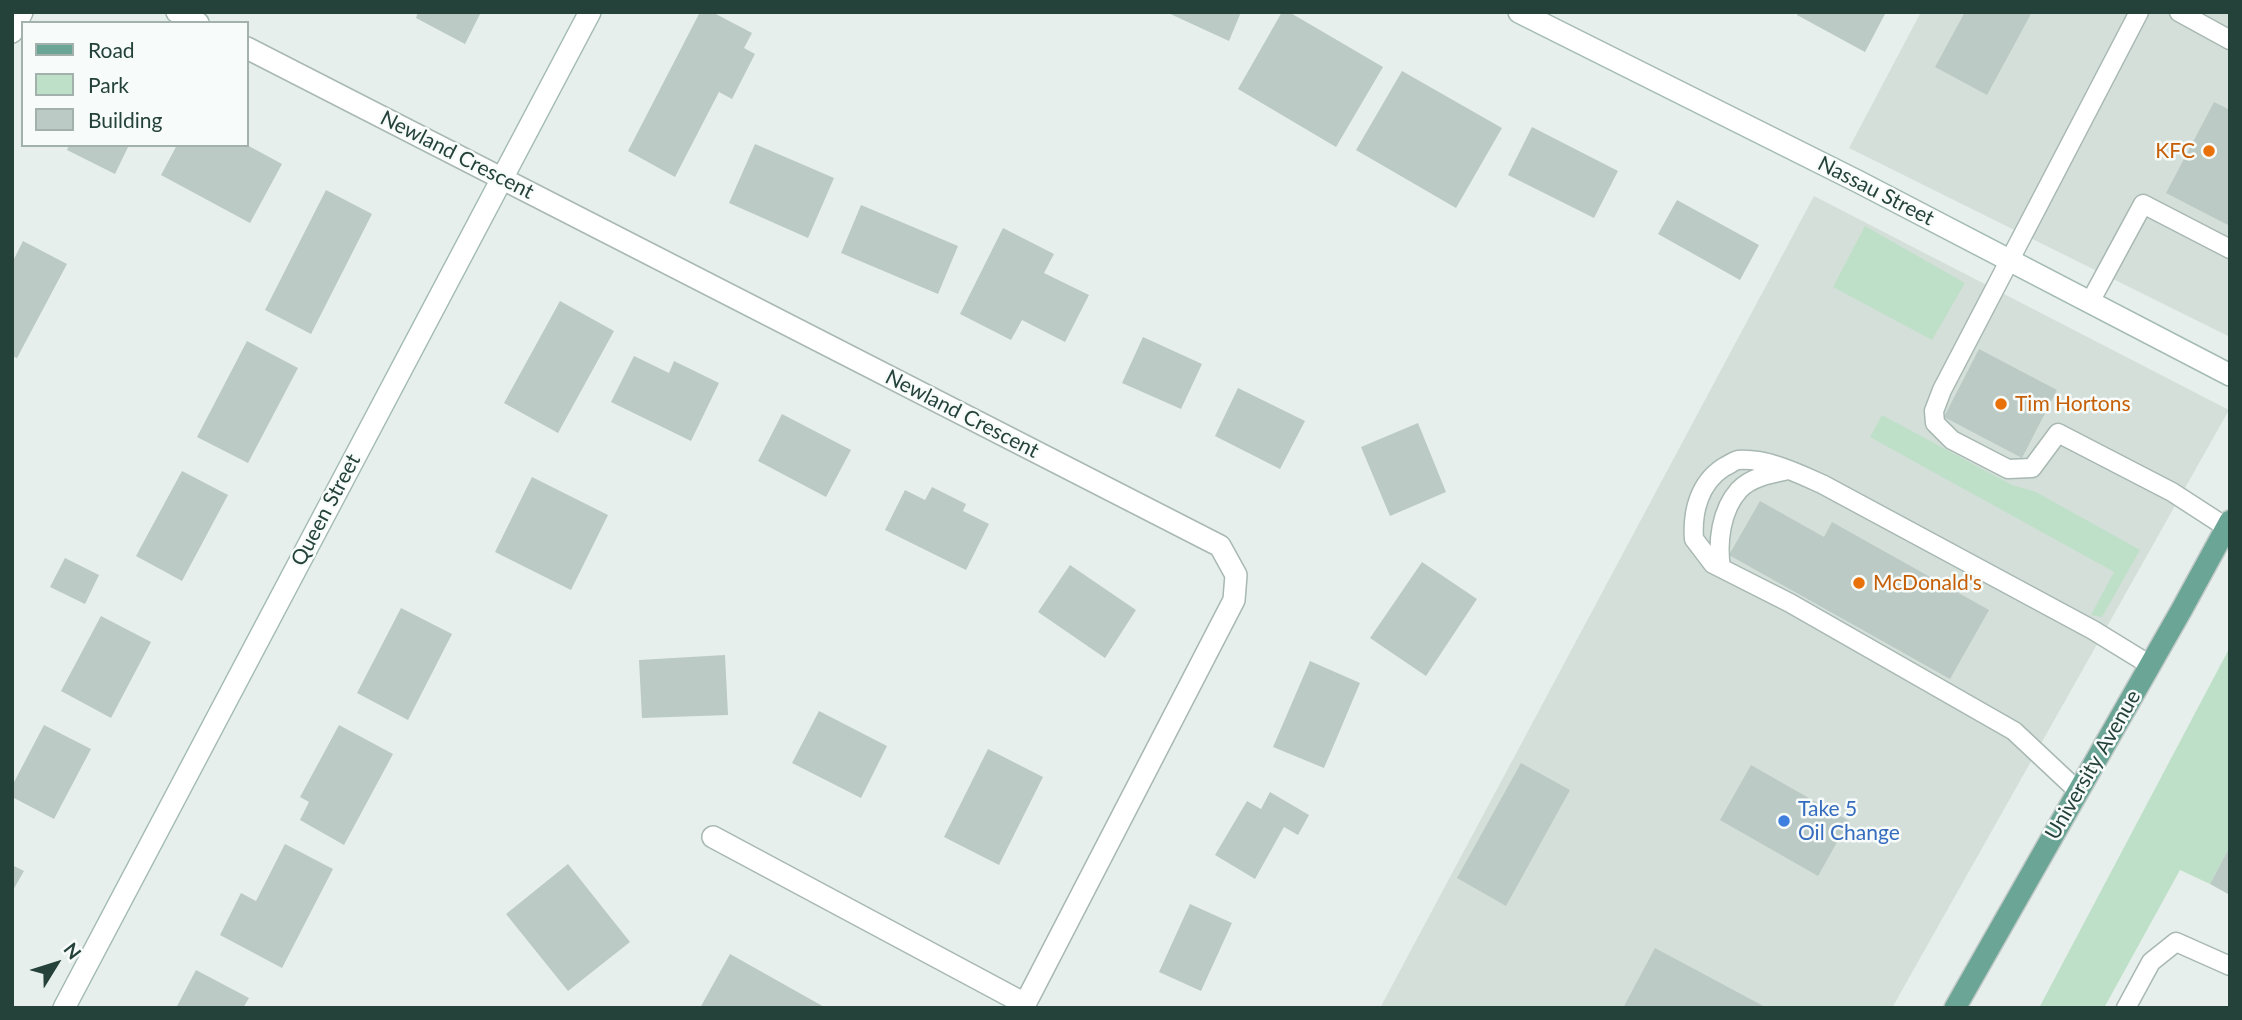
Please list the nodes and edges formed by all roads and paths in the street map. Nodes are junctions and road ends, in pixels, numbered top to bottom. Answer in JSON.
{"nodes":[{"id":1,"x":22,"y":12,"type":"edge"},
{"id":2,"x":177,"y":12,"type":"edge"},
{"id":3,"x":590,"y":12,"type":"edge"},
{"id":4,"x":1519,"y":12,"type":"edge"},
{"id":5,"x":2139,"y":12,"type":"edge"},
{"id":6,"x":2179,"y":12,"type":"edge"},
{"id":7,"x":194,"y":21,"type":"edge"},
{"id":8,"x":12,"y":32,"type":"edge"},
{"id":9,"x":2230,"y":40,"type":"edge"},
{"id":10,"x":248,"y":49,"type":"edge"},
{"id":11,"x":502,"y":177,"type":"junction"},
{"id":12,"x":2230,"y":249,"type":"edge"},
{"id":13,"x":2009,"y":260,"type":"junction"},
{"id":14,"x":2090,"y":302,"type":"junction"},
{"id":15,"x":2230,"y":375,"type":"edge"},
{"id":16,"x":1791,"y":470,"type":"junction"},
{"id":17,"x":2228,"y":524,"type":"edge"},
{"id":18,"x":1721,"y":568,"type":"junction"},
{"id":19,"x":2150,"y":665,"type":"junction"},
{"id":20,"x":2078,"y":791,"type":"junction"},
{"id":21,"x":713,"y":837,"type":"dead end"},
{"id":22,"x":2230,"y":966,"type":"edge"},
{"id":23,"x":1023,"y":1006,"type":"edge"},
{"id":24,"x":64,"y":1008,"type":"edge"},
{"id":25,"x":1955,"y":1008,"type":"edge"},
{"id":26,"x":2126,"y":1008,"type":"edge"}],
"edges":[{"from":1,"to":8,"type":"street"},
{"from":2,"to":7,"type":"street"},
{"from":3,"to":11,"type":"street","name":"Queen Street"},
{"from":4,"to":13,"type":"street","name":"Nassau Street"},
{"from":5,"to":13,"type":"lane"},
{"from":6,"to":9,"type":"lane"},
{"from":10,"to":11,"type":"street","name":"Newland Crescent"},
{"from":11,"to":23,"type":"street","name":"Newland Crescent"},
{"from":11,"to":24,"type":"street","name":"Queen Street"},
{"from":12,"to":14,"type":"lane"},
{"from":13,"to":14,"type":"street","name":"Nassau Street"},
{"from":13,"to":17,"type":"lane"},
{"from":14,"to":15,"type":"street","name":"Nassau Street"},
{"from":16,"to":18,"type":"lane"},
{"from":16,"to":18,"type":"lane"},
{"from":16,"to":19,"type":"lane"},
{"from":17,"to":19,"type":"main road","name":"University Avenue"},
{"from":18,"to":20,"type":"lane"},
{"from":19,"to":20,"type":"main road","name":"University Avenue"},
{"from":20,"to":25,"type":"main road","name":"University Avenue"},
{"from":21,"to":23,"type":"street","name":"Newland Crescent"},
{"from":22,"to":26,"type":"lane"}]}
